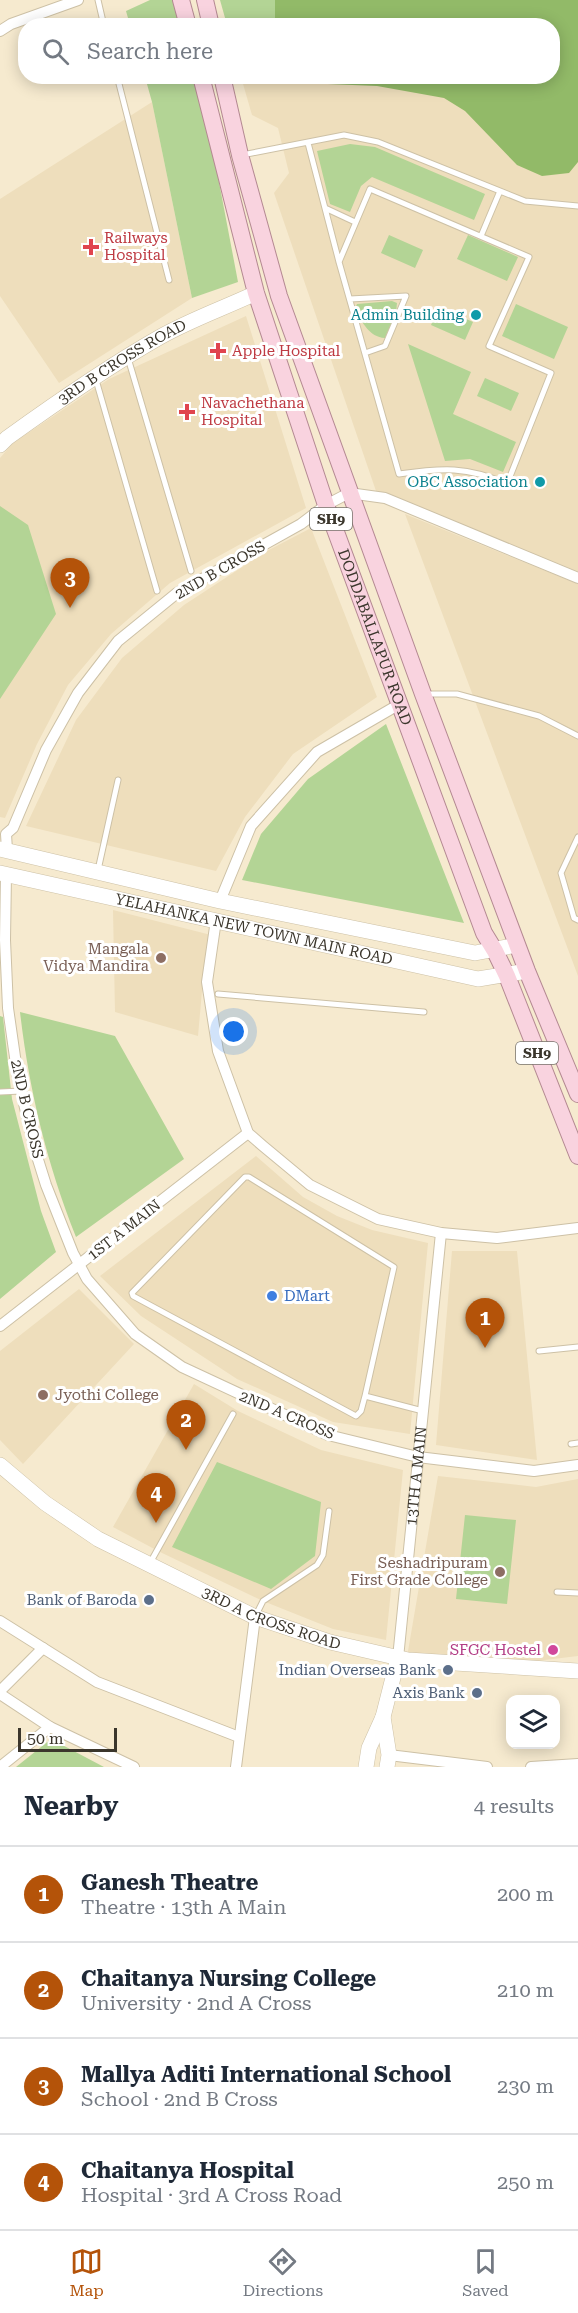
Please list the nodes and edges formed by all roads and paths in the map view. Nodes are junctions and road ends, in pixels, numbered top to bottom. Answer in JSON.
{"nodes":[{"id":1,"x":78,"y":0,"type":"edge"},
{"id":2,"x":98,"y":0,"type":"edge"},
{"id":3,"x":181,"y":0,"type":"edge"},
{"id":4,"x":205,"y":0,"type":"edge"},
{"id":5,"x":28,"y":18,"type":"edge"},
{"id":6,"x":102,"y":18,"type":"edge"},
{"id":7,"x":186,"y":18,"type":"edge"},
{"id":8,"x":209,"y":18,"type":"edge"},
{"id":9,"x":18,"y":21,"type":"edge"},
{"id":10,"x":0,"y":31,"type":"edge"},
{"id":11,"x":119,"y":84,"type":"edge"},
{"id":12,"x":203,"y":84,"type":"edge"},
{"id":13,"x":224,"y":84,"type":"edge"},
{"id":14,"x":308,"y":143,"type":"junction"},
{"id":15,"x":240,"y":155,"type":"junction"},
{"id":16,"x":500,"y":191,"type":"junction"},
{"id":17,"x":578,"y":206,"type":"edge"},
{"id":18,"x":325,"y":208,"type":"junction"},
{"id":19,"x":355,"y":222,"type":"junction"},
{"id":20,"x":481,"y":236,"type":"junction"},
{"id":21,"x":339,"y":262,"type":"junction"},
{"id":22,"x":169,"y":280,"type":"dead end"},
{"id":23,"x":256,"y":293,"type":"junction"},
{"id":24,"x":350,"y":299,"type":"junction"},
{"id":25,"x":365,"y":353,"type":"junction"},
{"id":26,"x":127,"y":356,"type":"junction"},
{"id":27,"x":95,"y":376,"type":"junction"},
{"id":28,"x":0,"y":445,"type":"edge"},
{"id":29,"x":349,"y":493,"type":"junction"},
{"id":30,"x":326,"y":505,"type":"junction"},
{"id":31,"x":190,"y":571,"type":"dead end"},
{"id":32,"x":578,"y":578,"type":"edge"},
{"id":33,"x":157,"y":591,"type":"dead end"},
{"id":34,"x":423,"y":694,"type":"junction"},
{"id":35,"x":398,"y":705,"type":"junction"},
{"id":36,"x":578,"y":736,"type":"edge"},
{"id":37,"x":118,"y":780,"type":"dead end"},
{"id":38,"x":578,"y":837,"type":"edge"},
{"id":39,"x":4,"y":850,"type":"edge"},
{"id":40,"x":97,"y":872,"type":"junction"},
{"id":41,"x":3,"y":874,"type":"edge"},
{"id":42,"x":220,"y":901,"type":"junction"},
{"id":43,"x":216,"y":920,"type":"junction"},
{"id":44,"x":578,"y":920,"type":"edge"},
{"id":45,"x":518,"y":945,"type":"junction"},
{"id":46,"x":495,"y":951,"type":"junction"},
{"id":47,"x":527,"y":971,"type":"junction"},
{"id":48,"x":507,"y":976,"type":"junction"},
{"id":49,"x":218,"y":994,"type":"dead end"},
{"id":50,"x":424,"y":1012,"type":"dead end"},
{"id":51,"x":21,"y":1091,"type":"junction"},
{"id":52,"x":0,"y":1092,"type":"edge"},
{"id":53,"x":578,"y":1094,"type":"edge"},
{"id":54,"x":249,"y":1133,"type":"junction"},
{"id":55,"x":578,"y":1156,"type":"edge"},
{"id":56,"x":578,"y":1228,"type":"edge"},
{"id":57,"x":441,"y":1233,"type":"junction"},
{"id":58,"x":79,"y":1265,"type":"junction"},
{"id":59,"x":0,"y":1326,"type":"edge"},
{"id":60,"x":578,"y":1347,"type":"edge"},
{"id":61,"x":539,"y":1351,"type":"dead end"},
{"id":62,"x":365,"y":1396,"type":"junction"},
{"id":63,"x":423,"y":1411,"type":"junction"},
{"id":64,"x":233,"y":1414,"type":"dead end"},
{"id":65,"x":578,"y":1443,"type":"edge"},
{"id":66,"x":571,"y":1444,"type":"dead end"},
{"id":67,"x":418,"y":1457,"type":"junction"},
{"id":68,"x":578,"y":1465,"type":"edge"},
{"id":69,"x":2,"y":1472,"type":"edge"},
{"id":70,"x":328,"y":1511,"type":"dead end"},
{"id":71,"x":150,"y":1564,"type":"junction"},
{"id":72,"x":557,"y":1592,"type":"dead end"},
{"id":73,"x":578,"y":1593,"type":"edge"},
{"id":74,"x":255,"y":1617,"type":"junction"},
{"id":75,"x":0,"y":1621,"type":"edge"},
{"id":76,"x":43,"y":1648,"type":"junction"},
{"id":77,"x":398,"y":1658,"type":"junction"},
{"id":78,"x":578,"y":1671,"type":"edge"},
{"id":79,"x":0,"y":1692,"type":"edge"},
{"id":80,"x":383,"y":1717,"type":"junction"},
{"id":81,"x":50,"y":1727,"type":"junction"},
{"id":82,"x":239,"y":1737,"type":"junction"},
{"id":83,"x":388,"y":1761,"type":"edge"},
{"id":84,"x":578,"y":1764,"type":"edge"},
{"id":85,"x":0,"y":1767,"type":"edge"},
{"id":86,"x":134,"y":1767,"type":"edge"},
{"id":87,"x":236,"y":1767,"type":"edge"},
{"id":88,"x":366,"y":1767,"type":"edge"},
{"id":89,"x":487,"y":1767,"type":"edge"},
{"id":90,"x":531,"y":1767,"type":"edge"}],
"edges":[{"from":1,"to":5,"type":"street"},
{"from":2,"to":6,"type":"lane"},
{"from":3,"to":7,"type":"main road"},
{"from":4,"to":8,"type":"main road"},
{"from":9,"to":10,"type":"street"},
{"from":11,"to":22,"type":"lane"},
{"from":12,"to":23,"type":"main road","name":"DODDABALLAPUR ROAD","number":"SH9"},
{"from":13,"to":15,"type":"main road","name":"DODDABALLAPUR ROAD","number":"SH9"},
{"from":14,"to":15,"type":"lane"},
{"from":14,"to":16,"type":"lane"},
{"from":14,"to":18,"type":"lane"},
{"from":15,"to":29,"type":"main road","name":"DODDABALLAPUR ROAD","number":"SH9"},
{"from":16,"to":17,"type":"lane"},
{"from":16,"to":20,"type":"lane"},
{"from":18,"to":19,"type":"lane"},
{"from":18,"to":21,"type":"lane"},
{"from":19,"to":20,"type":"lane"},
{"from":19,"to":21,"type":"lane"},
{"from":20,"to":25,"type":"lane"},
{"from":21,"to":24,"type":"lane"},
{"from":23,"to":26,"type":"main road","name":"3RD B CROSS ROAD"},
{"from":23,"to":30,"type":"main road","name":"DODDABALLAPUR ROAD","number":"SH9"},
{"from":24,"to":25,"type":"lane"},
{"from":24,"to":25,"type":"lane"},
{"from":26,"to":27,"type":"main road","name":"3RD B CROSS ROAD"},
{"from":26,"to":31,"type":"lane"},
{"from":27,"to":28,"type":"main road","name":"3RD B CROSS ROAD"},
{"from":27,"to":33,"type":"lane"},
{"from":29,"to":30,"type":"street","name":"2ND B CROSS"},
{"from":29,"to":32,"type":"street"},
{"from":29,"to":34,"type":"main road","name":"DODDABALLAPUR ROAD","number":"SH9"},
{"from":30,"to":35,"type":"main road","name":"DODDABALLAPUR ROAD","number":"SH9"},
{"from":30,"to":39,"type":"street","name":"2ND B CROSS"},
{"from":34,"to":36,"type":"lane"},
{"from":34,"to":45,"type":"main road","name":"DODDABALLAPUR ROAD","number":"SH9"},
{"from":35,"to":42,"type":"street"},
{"from":35,"to":46,"type":"main road","name":"DODDABALLAPUR ROAD","number":"SH9"},
{"from":37,"to":40,"type":"lane"},
{"from":38,"to":44,"type":"lane"},
{"from":39,"to":40,"type":"main road","name":"YELAHANKA NEW TOWN MAIN ROAD"},
{"from":40,"to":42,"type":"main road","name":"YELAHANKA NEW TOWN MAIN ROAD"},
{"from":41,"to":43,"type":"main road","name":"YELAHANKA NEW TOWN MAIN ROAD"},
{"from":41,"to":51,"type":"street","name":"2ND B CROSS"},
{"from":42,"to":46,"type":"main road","name":"YELAHANKA NEW TOWN MAIN ROAD"},
{"from":43,"to":48,"type":"main road","name":"YELAHANKA NEW TOWN MAIN ROAD"},
{"from":43,"to":54,"type":"street"},
{"from":45,"to":46,"type":"main road","name":"YELAHANKA NEW TOWN MAIN ROAD"},
{"from":45,"to":47,"type":"main road","number":"SH9"},
{"from":46,"to":48,"type":"main road","number":"SH9"},
{"from":47,"to":48,"type":"main road","name":"YELAHANKA NEW TOWN MAIN ROAD"},
{"from":47,"to":53,"type":"main road","number":"SH9"},
{"from":48,"to":55,"type":"main road","number":"SH9"},
{"from":49,"to":50,"type":"lane"},
{"from":51,"to":52,"type":"lane"},
{"from":51,"to":58,"type":"street","name":"2ND B CROSS"},
{"from":54,"to":57,"type":"street"},
{"from":54,"to":58,"type":"street","name":"1ST A MAIN"},
{"from":56,"to":57,"type":"street"},
{"from":57,"to":63,"type":"street","name":"13TH A MAIN"},
{"from":58,"to":59,"type":"street","name":"1ST A MAIN"},
{"from":58,"to":67,"type":"street","name":"2ND A CROSS"},
{"from":60,"to":61,"type":"lane"},
{"from":62,"to":62,"type":"lane"},
{"from":62,"to":63,"type":"lane"},
{"from":63,"to":67,"type":"street","name":"13TH A MAIN"},
{"from":64,"to":71,"type":"lane"},
{"from":65,"to":66,"type":"lane"},
{"from":67,"to":68,"type":"street","name":"2ND A CROSS"},
{"from":67,"to":77,"type":"street","name":"13TH A MAIN"},
{"from":69,"to":71,"type":"main road","name":"3RD A CROSS ROAD"},
{"from":70,"to":74,"type":"lane"},
{"from":71,"to":74,"type":"main road","name":"3RD A CROSS ROAD"},
{"from":72,"to":73,"type":"lane"},
{"from":74,"to":77,"type":"main road","name":"3RD A CROSS ROAD"},
{"from":74,"to":82,"type":"street"},
{"from":75,"to":76,"type":"street"},
{"from":76,"to":79,"type":"street"},
{"from":76,"to":82,"type":"street"},
{"from":77,"to":78,"type":"main road","name":"3RD A CROSS ROAD"},
{"from":77,"to":80,"type":"main road","name":"13TH A MAIN"},
{"from":79,"to":81,"type":"street"},
{"from":80,"to":83,"type":"main road"},
{"from":80,"to":88,"type":"main road"},
{"from":81,"to":85,"type":"street"},
{"from":81,"to":86,"type":"street"},
{"from":82,"to":87,"type":"street"},
{"from":83,"to":89,"type":"street"},
{"from":84,"to":90,"type":"street"}]}
